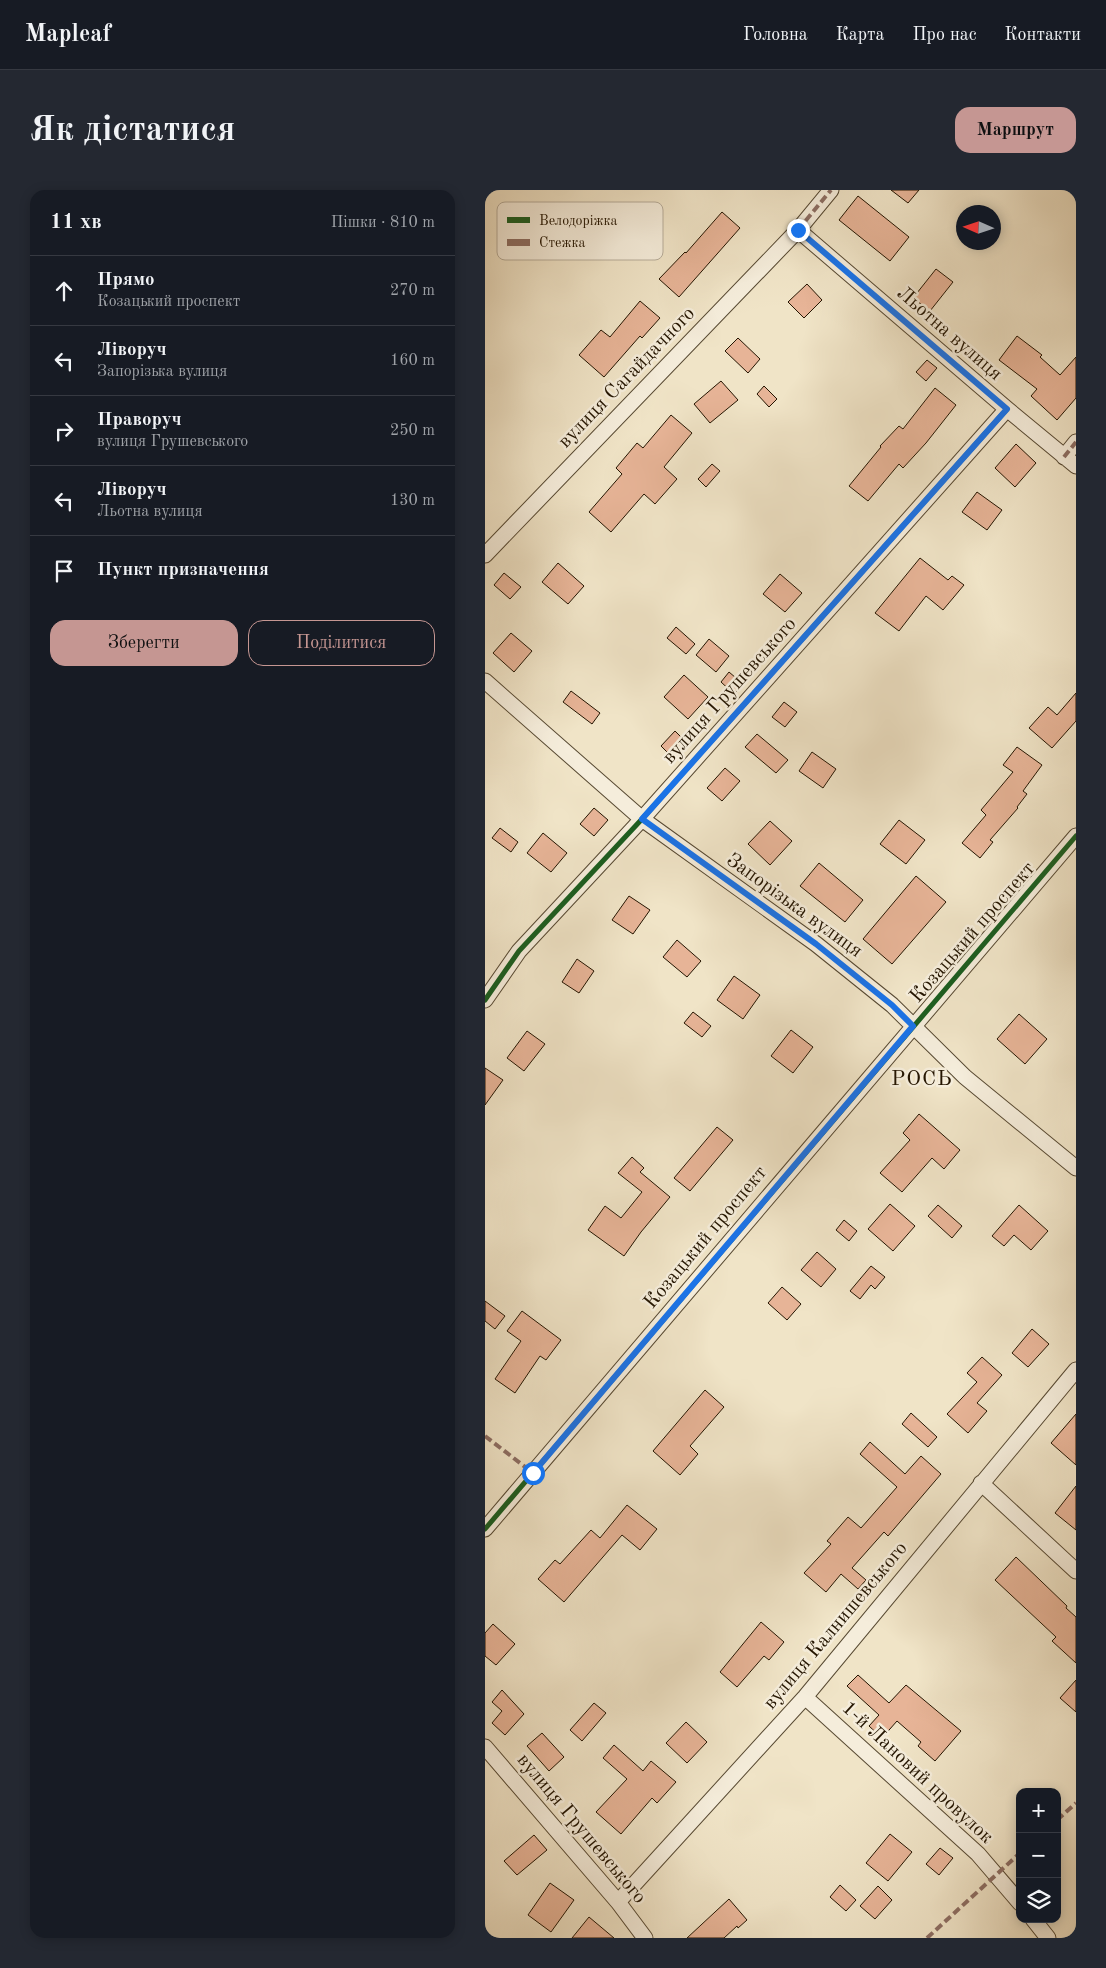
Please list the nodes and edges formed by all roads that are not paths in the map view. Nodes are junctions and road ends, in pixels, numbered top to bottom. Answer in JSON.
{"nodes":[{"id":1,"x":831,"y":190,"type":"edge"},
{"id":2,"x":798,"y":230,"type":"junction"},
{"id":3,"x":1007,"y":409,"type":"junction"},
{"id":4,"x":1076,"y":442,"type":"edge"},
{"id":5,"x":1064,"y":456,"type":"junction"},
{"id":6,"x":1076,"y":466,"type":"edge"},
{"id":7,"x":485,"y":555,"type":"edge"},
{"id":8,"x":485,"y":680,"type":"edge"},
{"id":9,"x":642,"y":819,"type":"junction"},
{"id":10,"x":1076,"y":836,"type":"edge"},
{"id":11,"x":485,"y":1000,"type":"edge"},
{"id":12,"x":913,"y":1026,"type":"junction"},
{"id":13,"x":1076,"y":1168,"type":"edge"},
{"id":14,"x":1076,"y":1370,"type":"edge"},
{"id":15,"x":981,"y":1483,"type":"junction"},
{"id":16,"x":485,"y":1529,"type":"edge"},
{"id":17,"x":1076,"y":1571,"type":"edge"},
{"id":18,"x":805,"y":1697,"type":"junction"},
{"id":19,"x":485,"y":1747,"type":"edge"},
{"id":20,"x":1016,"y":1899,"type":"edge"},
{"id":21,"x":618,"y":1902,"type":"junction"},
{"id":22,"x":1036,"y":1923,"type":"edge"},
{"id":23,"x":645,"y":1938,"type":"edge"},
{"id":24,"x":1048,"y":1938,"type":"edge"}],
"edges":[{"from":1,"to":2,"type":"street","name":"вулиця Сагайдачного"},
{"from":2,"to":3,"type":"street","name":"Льотна вулиця"},
{"from":2,"to":7,"type":"street","name":"вулиця Сагайдачного"},
{"from":3,"to":5,"type":"street","name":"Льотна вулиця"},
{"from":3,"to":9,"type":"street","name":"вулиця Грушевського"},
{"from":4,"to":5,"type":"street"},
{"from":5,"to":6,"type":"street","name":"Льотна вулиця"},
{"from":8,"to":9,"type":"street","name":"Запорізька вулиця"},
{"from":9,"to":11,"type":"street","name":"вулиця Грушевського"},
{"from":9,"to":12,"type":"street","name":"Запорізька вулиця"},
{"from":10,"to":12,"type":"street","name":"Козацький проспект"},
{"from":12,"to":13,"type":"street","name":"Запорізька вулиця"},
{"from":12,"to":16,"type":"street","name":"Козацький проспект"},
{"from":14,"to":15,"type":"street","name":"вулиця Калнишевського"},
{"from":15,"to":17,"type":"street"},
{"from":15,"to":18,"type":"street","name":"вулиця Калнишевського"},
{"from":18,"to":20,"type":"street","name":"1-й Лановий провулок"},
{"from":18,"to":21,"type":"street","name":"вулиця Калнишевського"},
{"from":19,"to":21,"type":"street","name":"вулиця Грушевського"},
{"from":21,"to":23,"type":"street","name":"вулиця Грушевського"},
{"from":22,"to":24,"type":"street"}]}
